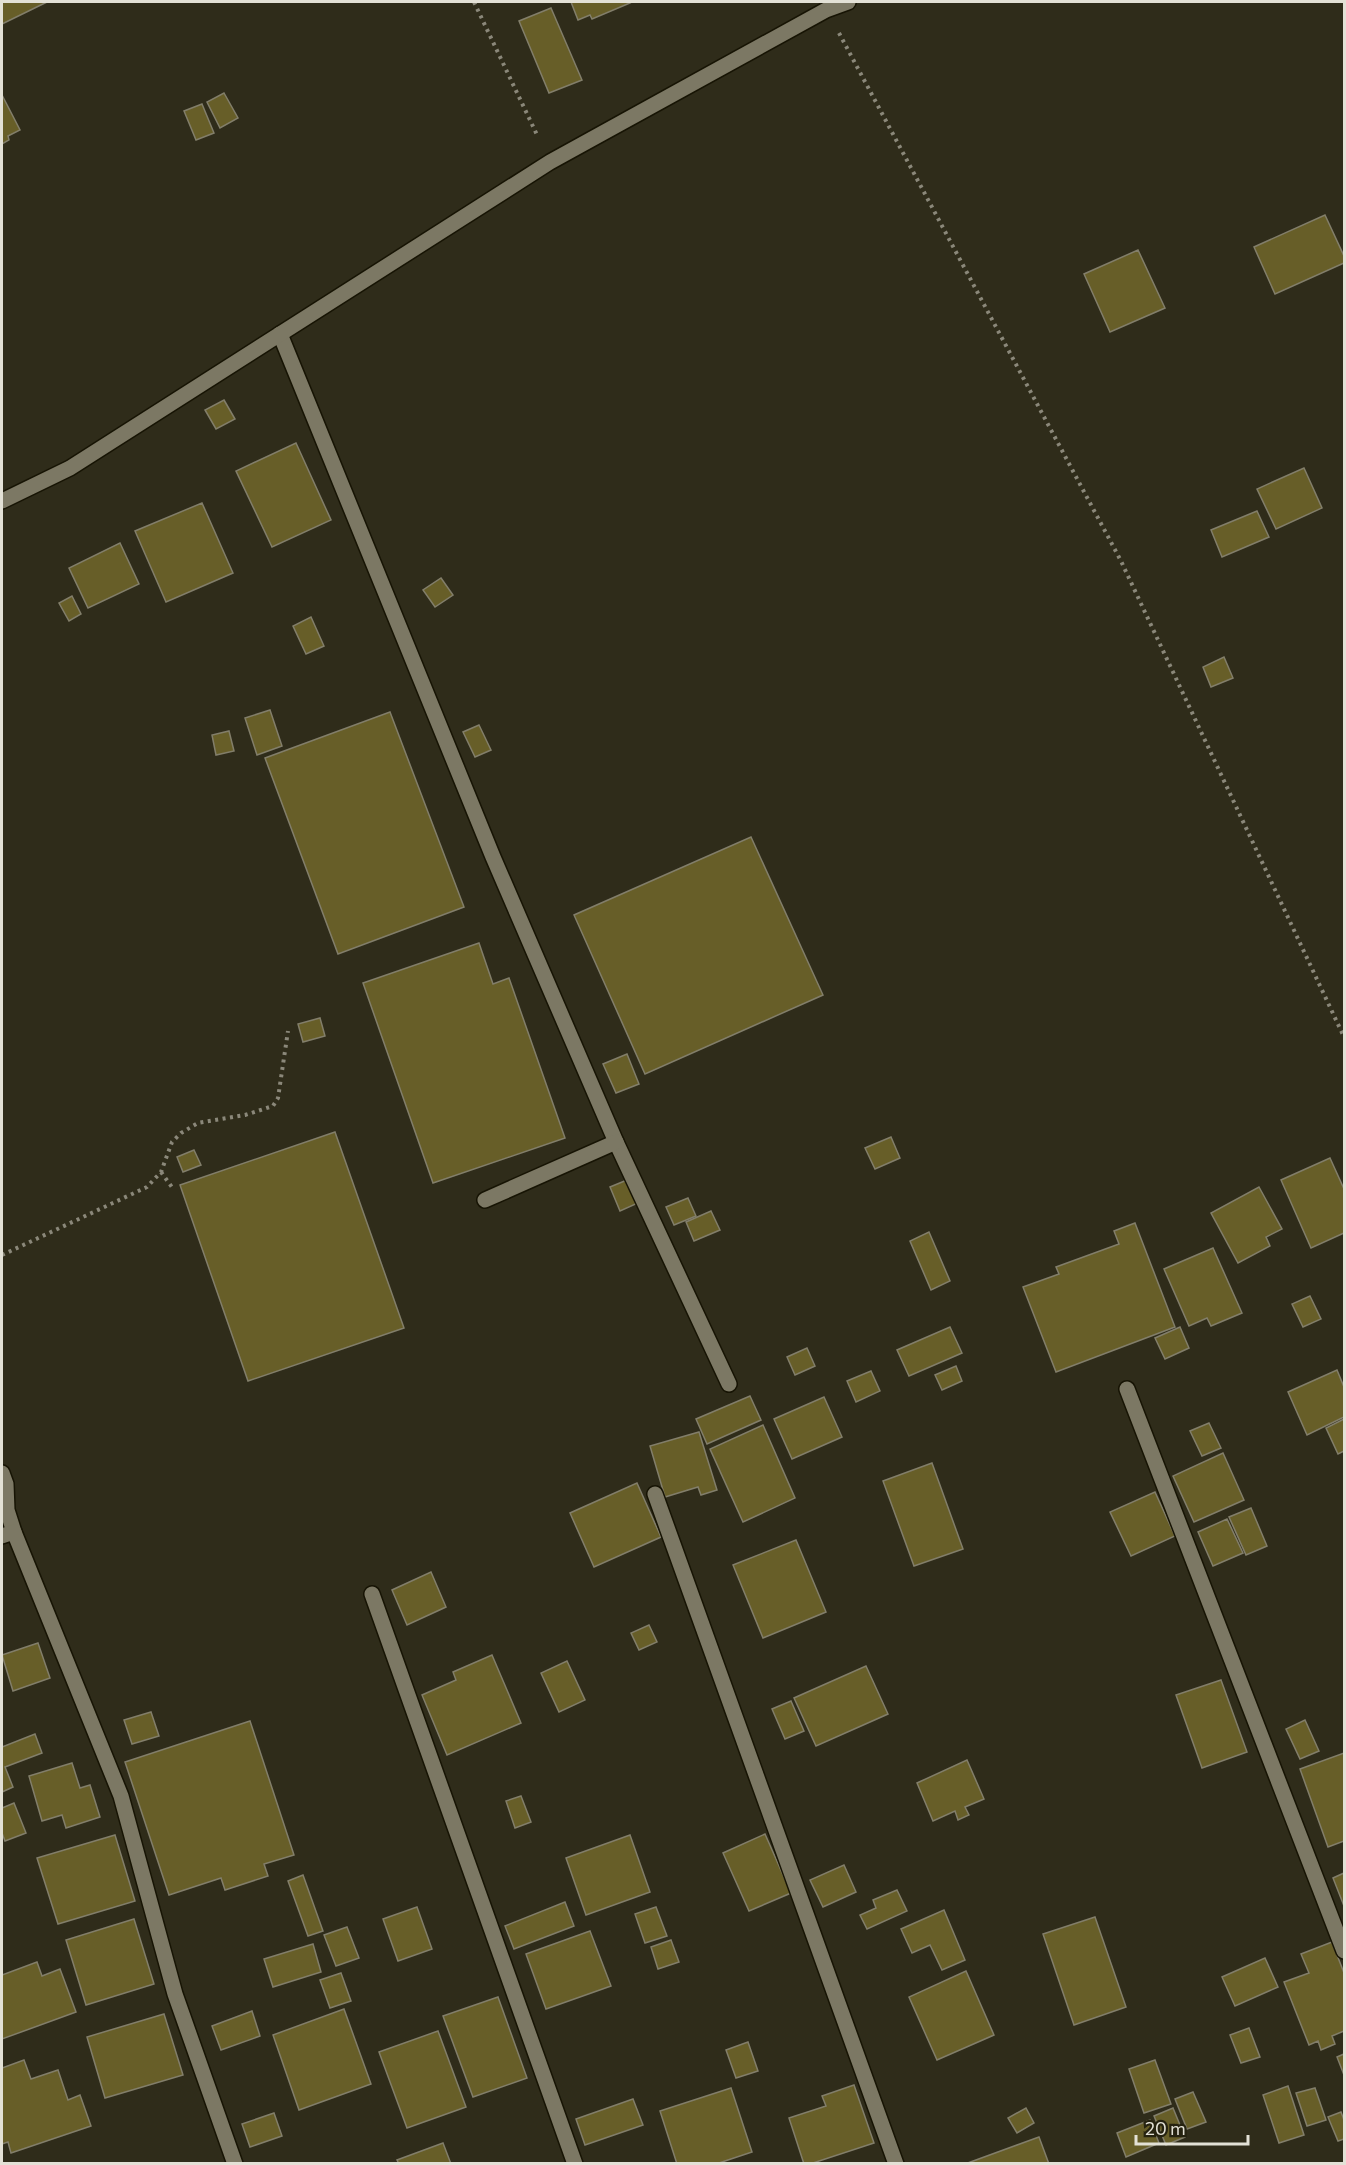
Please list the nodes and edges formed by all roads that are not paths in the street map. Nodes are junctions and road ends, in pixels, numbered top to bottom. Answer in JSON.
{"nodes":[{"id":1,"x":848,"y":2,"type":"edge"},
{"id":2,"x":280,"y":334,"type":"junction"},
{"id":3,"x":2,"y":501,"type":"edge"},
{"id":4,"x":616,"y":1142,"type":"junction"},
{"id":5,"x":485,"y":1200,"type":"dead end"},
{"id":6,"x":729,"y":1384,"type":"dead end"},
{"id":7,"x":1126,"y":1389,"type":"dead end"},
{"id":8,"x":2,"y":1473,"type":"edge"},
{"id":9,"x":655,"y":1494,"type":"dead end"},
{"id":10,"x":8,"y":1534,"type":"edge"},
{"id":11,"x":372,"y":1594,"type":"dead end"},
{"id":12,"x":1344,"y":1951,"type":"edge"},
{"id":13,"x":235,"y":2163,"type":"edge"},
{"id":14,"x":575,"y":2163,"type":"edge"},
{"id":15,"x":896,"y":2163,"type":"edge"}],
"edges":[{"from":1,"to":2,"type":"street"},
{"from":2,"to":3,"type":"street"},
{"from":2,"to":4,"type":"street"},
{"from":4,"to":5,"type":"street"},
{"from":4,"to":6,"type":"street"},
{"from":7,"to":12,"type":"street"},
{"from":8,"to":10,"type":"street"},
{"from":9,"to":15,"type":"street"},
{"from":10,"to":13,"type":"street"},
{"from":11,"to":14,"type":"street"}]}
